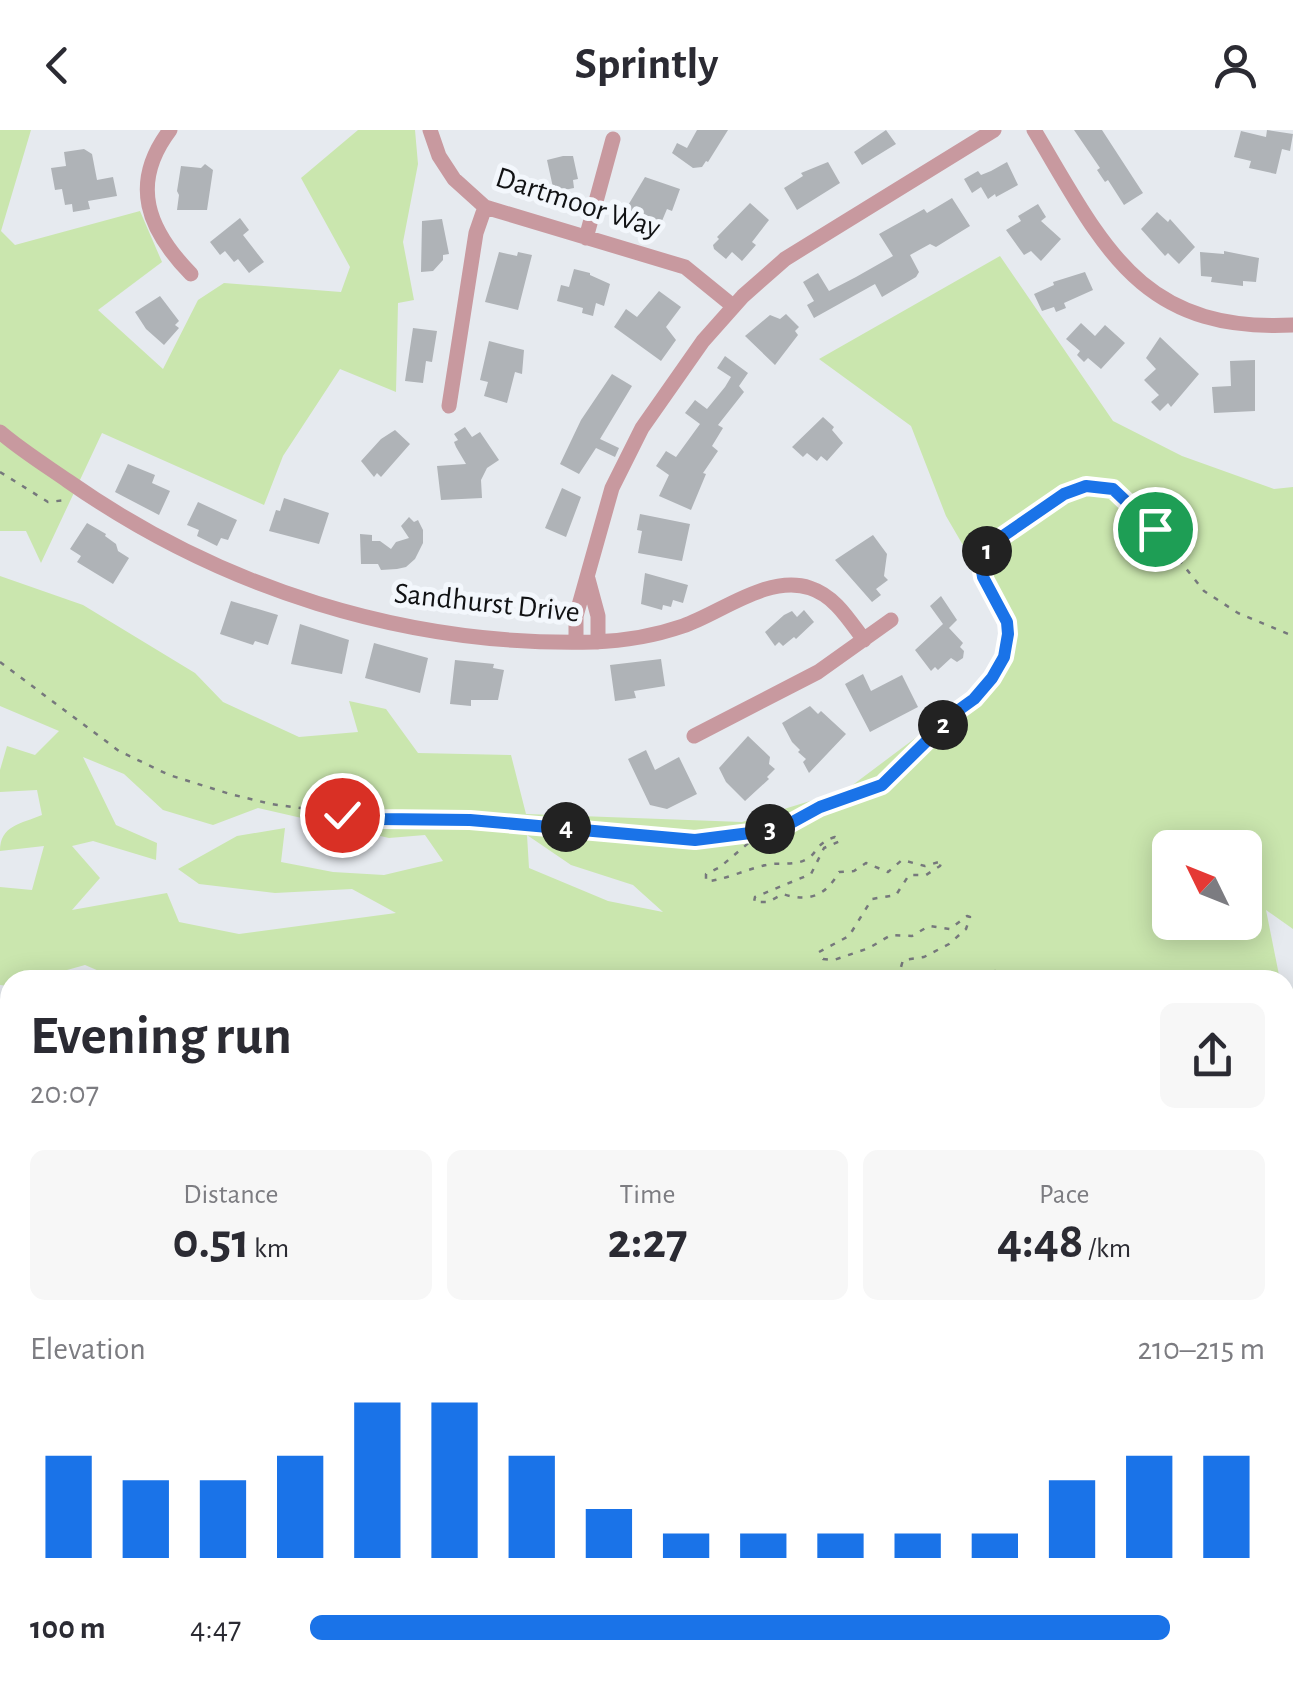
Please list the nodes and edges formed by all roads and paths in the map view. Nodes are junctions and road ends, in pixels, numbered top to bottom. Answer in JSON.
{"nodes":[{"id":1,"x":170,"y":130,"type":"edge"},
{"id":2,"x":430,"y":130,"type":"edge"},
{"id":3,"x":994,"y":130,"type":"edge"},
{"id":4,"x":1034,"y":130,"type":"edge"},
{"id":5,"x":613,"y":140,"type":"dead end"},
{"id":6,"x":484,"y":207,"type":"junction"},
{"id":7,"x":586,"y":238,"type":"junction"},
{"id":8,"x":191,"y":274,"type":"dead end"},
{"id":9,"x":733,"y":306,"type":"junction"},
{"id":10,"x":1293,"y":325,"type":"edge"},
{"id":11,"x":449,"y":406,"type":"dead end"},
{"id":12,"x":0,"y":432,"type":"edge"},
{"id":13,"x":0,"y":472,"type":"edge"},
{"id":14,"x":76,"y":487,"type":"junction"},
{"id":15,"x":588,"y":580,"type":"junction"},
{"id":16,"x":891,"y":620,"type":"dead end"},
{"id":17,"x":1293,"y":636,"type":"edge"},
{"id":18,"x":864,"y":640,"type":"junction"},
{"id":19,"x":576,"y":642,"type":"junction"},
{"id":20,"x":598,"y":642,"type":"junction"},
{"id":21,"x":0,"y":662,"type":"edge"},
{"id":22,"x":694,"y":736,"type":"dead end"},
{"id":23,"x":758,"y":832,"type":"junction"},
{"id":24,"x":898,"y":970,"type":"edge"}],
"edges":[{"from":1,"to":8,"type":"street"},
{"from":2,"to":6,"type":"street","name":"Dartmoor Way"},
{"from":3,"to":9,"type":"street"},
{"from":4,"to":10,"type":"street"},
{"from":5,"to":7,"type":"street"},
{"from":6,"to":7,"type":"street","name":"Dartmoor Way"},
{"from":6,"to":11,"type":"street"},
{"from":7,"to":9,"type":"street","name":"Dartmoor Way"},
{"from":9,"to":15,"type":"street"},
{"from":12,"to":14,"type":"street","name":"Sandhurst Drive"},
{"from":13,"to":14,"type":"path"},
{"from":14,"to":19,"type":"street","name":"Sandhurst Drive"},
{"from":15,"to":19,"type":"street"},
{"from":15,"to":20,"type":"street"},
{"from":16,"to":18,"type":"street"},
{"from":17,"to":23,"type":"path"},
{"from":18,"to":20,"type":"street","name":"Sandhurst Drive"},
{"from":18,"to":22,"type":"street"},
{"from":19,"to":20,"type":"street","name":"Sandhurst Drive"},
{"from":21,"to":23,"type":"path"},
{"from":23,"to":24,"type":"path"}]}
